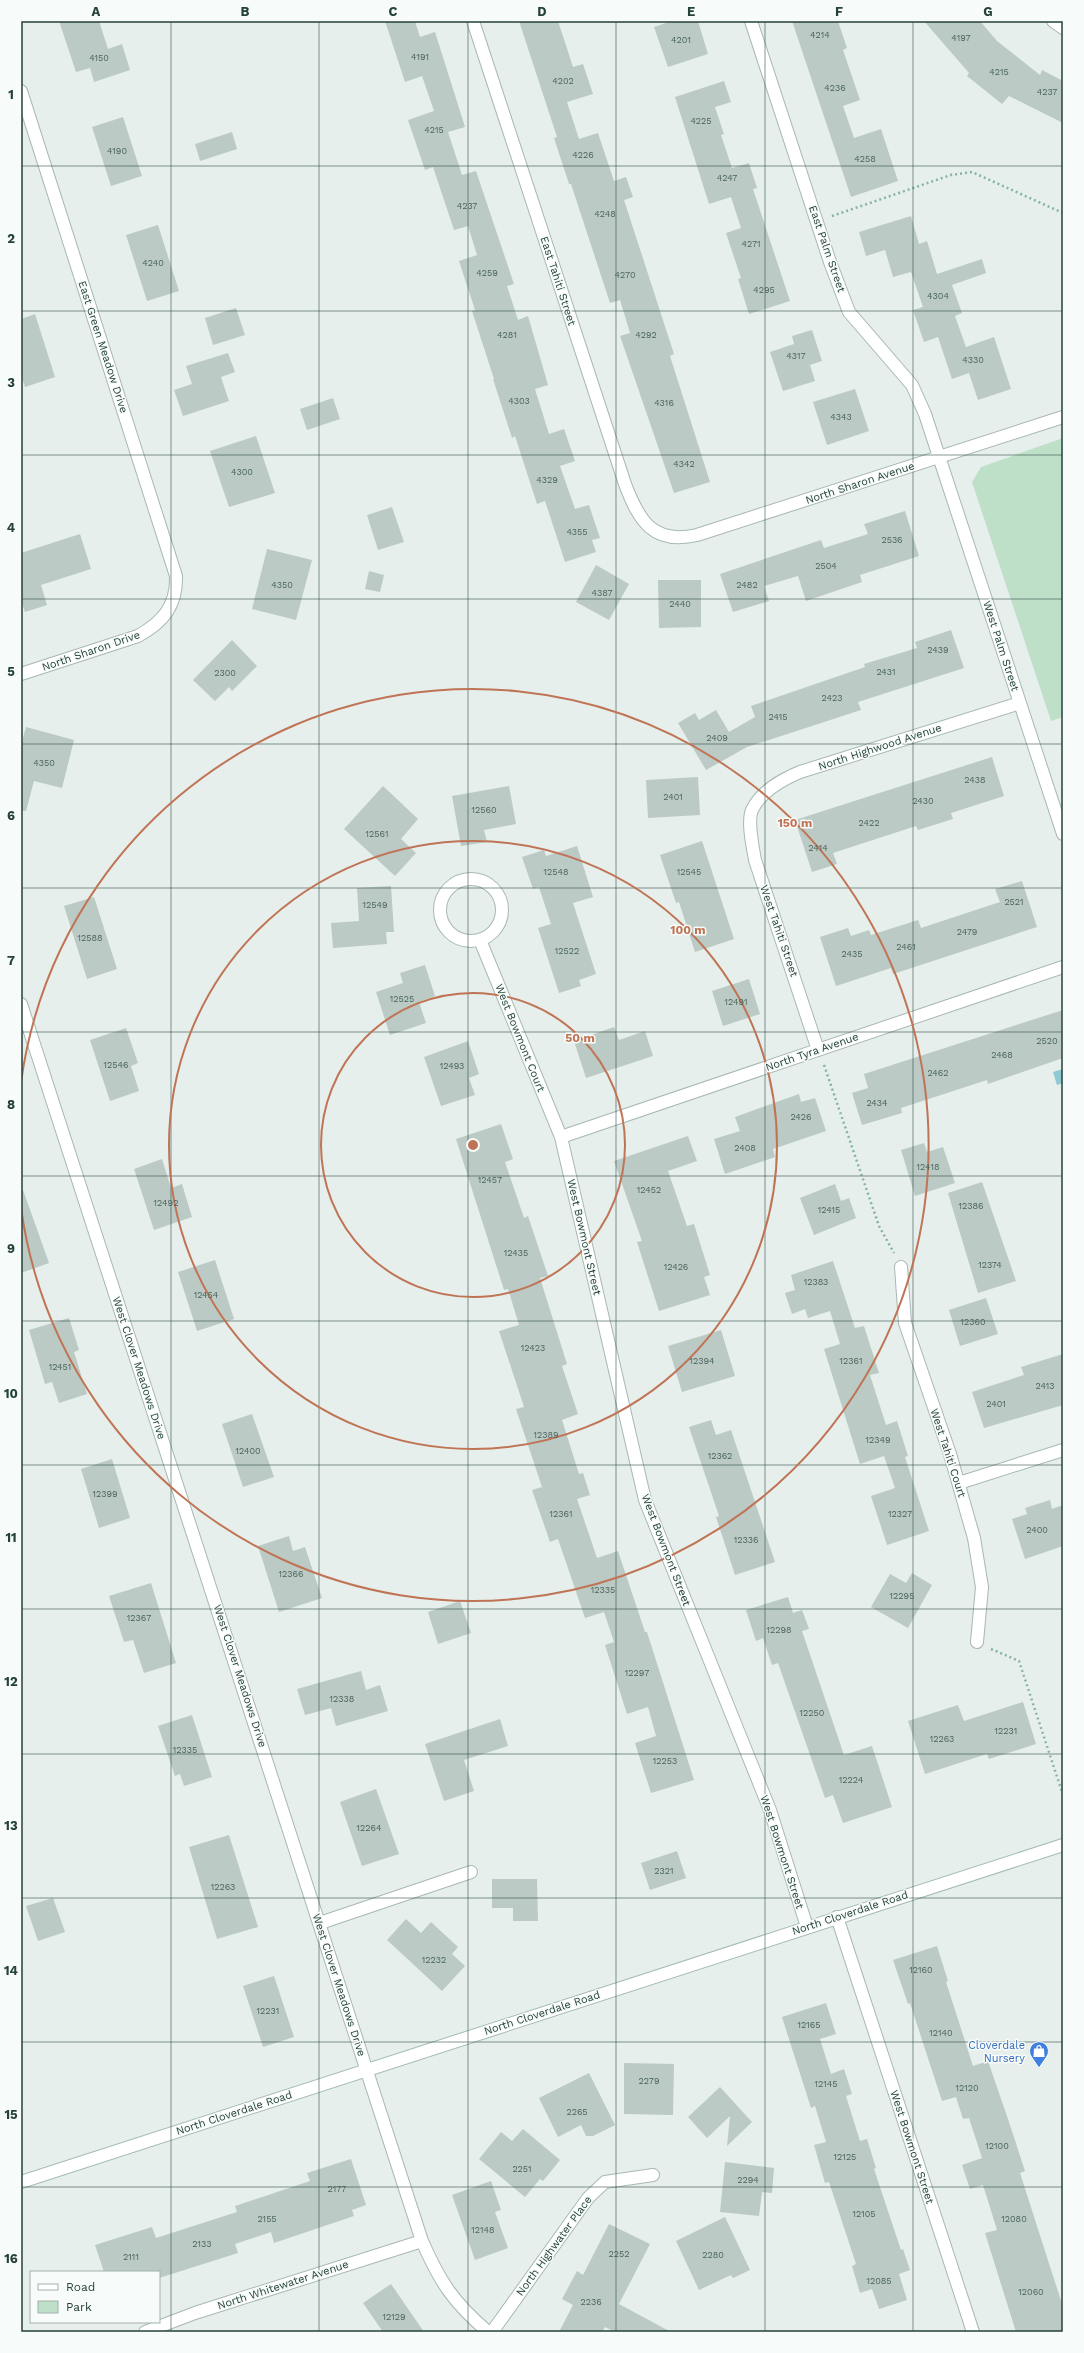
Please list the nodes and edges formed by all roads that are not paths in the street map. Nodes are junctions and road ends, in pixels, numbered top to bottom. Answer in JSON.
{"nodes":[{"id":1,"x":473,"y":21,"type":"edge"},
{"id":2,"x":751,"y":21,"type":"edge"},
{"id":3,"x":1053,"y":21,"type":"edge"},
{"id":4,"x":1063,"y":28,"type":"edge"},
{"id":5,"x":21,"y":91,"type":"edge"},
{"id":6,"x":1063,"y":417,"type":"edge"},
{"id":7,"x":939,"y":457,"type":"junction"},
{"id":8,"x":656,"y":533,"type":"joint"},
{"id":9,"x":172,"y":604,"type":"joint"},
{"id":10,"x":21,"y":674,"type":"edge"},
{"id":11,"x":1020,"y":703,"type":"junction"},
{"id":12,"x":752,"y":811,"type":"joint"},
{"id":13,"x":1063,"y":834,"type":"edge"},
{"id":14,"x":480,"y":940,"type":"junction"},
{"id":15,"x":1063,"y":967,"type":"edge"},
{"id":16,"x":21,"y":1004,"type":"edge"},
{"id":17,"x":818,"y":1050,"type":"junction"},
{"id":18,"x":561,"y":1137,"type":"junction"},
{"id":19,"x":901,"y":1266,"type":"road end"},
{"id":20,"x":1063,"y":1450,"type":"edge"},
{"id":21,"x":959,"y":1483,"type":"junction"},
{"id":22,"x":976,"y":1642,"type":"road end"},
{"id":23,"x":1063,"y":1844,"type":"edge"},
{"id":24,"x":471,"y":1872,"type":"dead end"},
{"id":25,"x":837,"y":1917,"type":"junction"},
{"id":26,"x":320,"y":1923,"type":"junction"},
{"id":27,"x":807,"y":1927,"type":"junction"},
{"id":28,"x":366,"y":2070,"type":"junction"},
{"id":29,"x":653,"y":2175,"type":"dead end"},
{"id":30,"x":21,"y":2182,"type":"edge"},
{"id":31,"x":422,"y":2241,"type":"junction"},
{"id":32,"x":146,"y":2332,"type":"edge"},
{"id":33,"x":488,"y":2332,"type":"edge"},
{"id":34,"x":492,"y":2332,"type":"edge"},
{"id":35,"x":973,"y":2332,"type":"edge"}],
"edges":[{"from":1,"to":8,"type":"street","name":"East Tahiti Street"},
{"from":2,"to":7,"type":"street","name":"East Palm Street"},
{"from":3,"to":4,"type":"street"},
{"from":5,"to":9,"type":"street","name":"East Green Meadow Drive"},
{"from":6,"to":7,"type":"street","name":"North Sharon Avenue"},
{"from":7,"to":8,"type":"street","name":"North Sharon Avenue"},
{"from":7,"to":11,"type":"street","name":"West Palm Street"},
{"from":9,"to":10,"type":"street","name":"North Sharon Drive"},
{"from":11,"to":12,"type":"street","name":"North Highwood Avenue"},
{"from":11,"to":13,"type":"street","name":"West Palm Street"},
{"from":12,"to":17,"type":"street","name":"West Tahiti Street"},
{"from":14,"to":14,"type":"street"},
{"from":14,"to":18,"type":"street","name":"West Bowmont Court"},
{"from":15,"to":17,"type":"street","name":"North Tyra Avenue"},
{"from":16,"to":26,"type":"street","name":"West Clover Meadows Drive"},
{"from":17,"to":18,"type":"street","name":"North Tyra Avenue"},
{"from":18,"to":27,"type":"street","name":"West Bowmont Street"},
{"from":19,"to":21,"type":"street","name":"West Tahiti Court"},
{"from":20,"to":21,"type":"street"},
{"from":21,"to":22,"type":"street","name":"West Tahiti Court"},
{"from":23,"to":25,"type":"street","name":"North Cloverdale Road"},
{"from":24,"to":26,"type":"street"},
{"from":25,"to":27,"type":"street","name":"North Cloverdale Road"},
{"from":25,"to":35,"type":"street","name":"West Bowmont Street"},
{"from":26,"to":28,"type":"street","name":"West Clover Meadows Drive"},
{"from":27,"to":28,"type":"street","name":"North Cloverdale Road"},
{"from":28,"to":30,"type":"street","name":"North Cloverdale Road"},
{"from":28,"to":31,"type":"street","name":"West Clover Meadows Drive"},
{"from":29,"to":34,"type":"street","name":"North Highwater Place"},
{"from":31,"to":32,"type":"street","name":"North Whitewater Avenue"},
{"from":31,"to":33,"type":"street","name":"West Clover Meadows Drive"}]}
